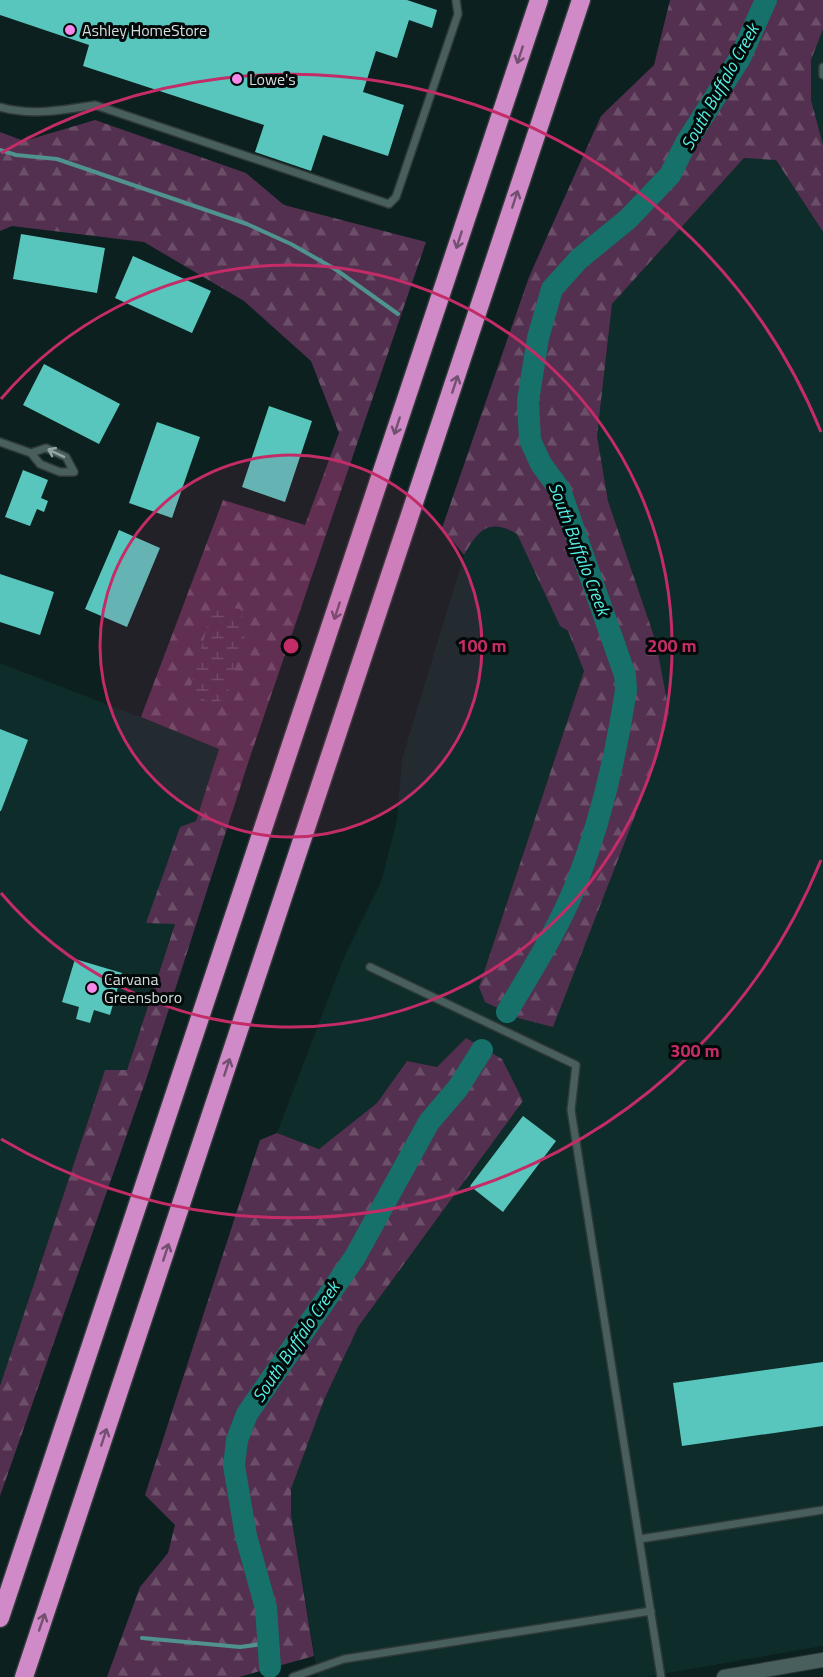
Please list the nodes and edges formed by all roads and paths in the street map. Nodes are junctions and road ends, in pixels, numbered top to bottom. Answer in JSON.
{"nodes":[{"id":1,"x":456,"y":0,"type":"edge"},
{"id":2,"x":539,"y":0,"type":"edge"},
{"id":3,"x":581,"y":0,"type":"edge"},
{"id":4,"x":593,"y":0,"type":"edge"},
{"id":5,"x":823,"y":67,"type":"edge"},
{"id":6,"x":823,"y":75,"type":"edge"},
{"id":7,"x":0,"y":107,"type":"edge"},
{"id":8,"x":540,"y":122,"type":"junction"},
{"id":9,"x":0,"y":442,"type":"edge"},
{"id":10,"x":31,"y":453,"type":"junction"},
{"id":11,"x":370,"y":967,"type":"dead end"},
{"id":12,"x":823,"y":1510,"type":"edge"},
{"id":13,"x":640,"y":1539,"type":"junction"},
{"id":14,"x":651,"y":1611,"type":"junction"},
{"id":15,"x":0,"y":1618,"type":"edge"},
{"id":16,"x":823,"y":1660,"type":"edge"},
{"id":17,"x":24,"y":1677,"type":"edge"},
{"id":18,"x":293,"y":1677,"type":"edge"},
{"id":19,"x":661,"y":1677,"type":"edge"},
{"id":20,"x":724,"y":1677,"type":"edge"}],
"edges":[{"from":1,"to":7,"type":"lane"},
{"from":2,"to":15,"type":"highway","one_way":true},
{"from":3,"to":8,"type":"highway"},
{"from":4,"to":8,"type":"highway"},
{"from":5,"to":6,"type":"lane"},
{"from":17,"to":8,"type":"highway","one_way":true},
{"from":9,"to":10,"type":"lane"},
{"from":10,"to":10,"type":"lane","one_way":true},
{"from":11,"to":13,"type":"lane"},
{"from":12,"to":13,"type":"lane"},
{"from":13,"to":14,"type":"lane"},
{"from":14,"to":18,"type":"lane"},
{"from":14,"to":19,"type":"lane"},
{"from":16,"to":20,"type":"street"}]}
